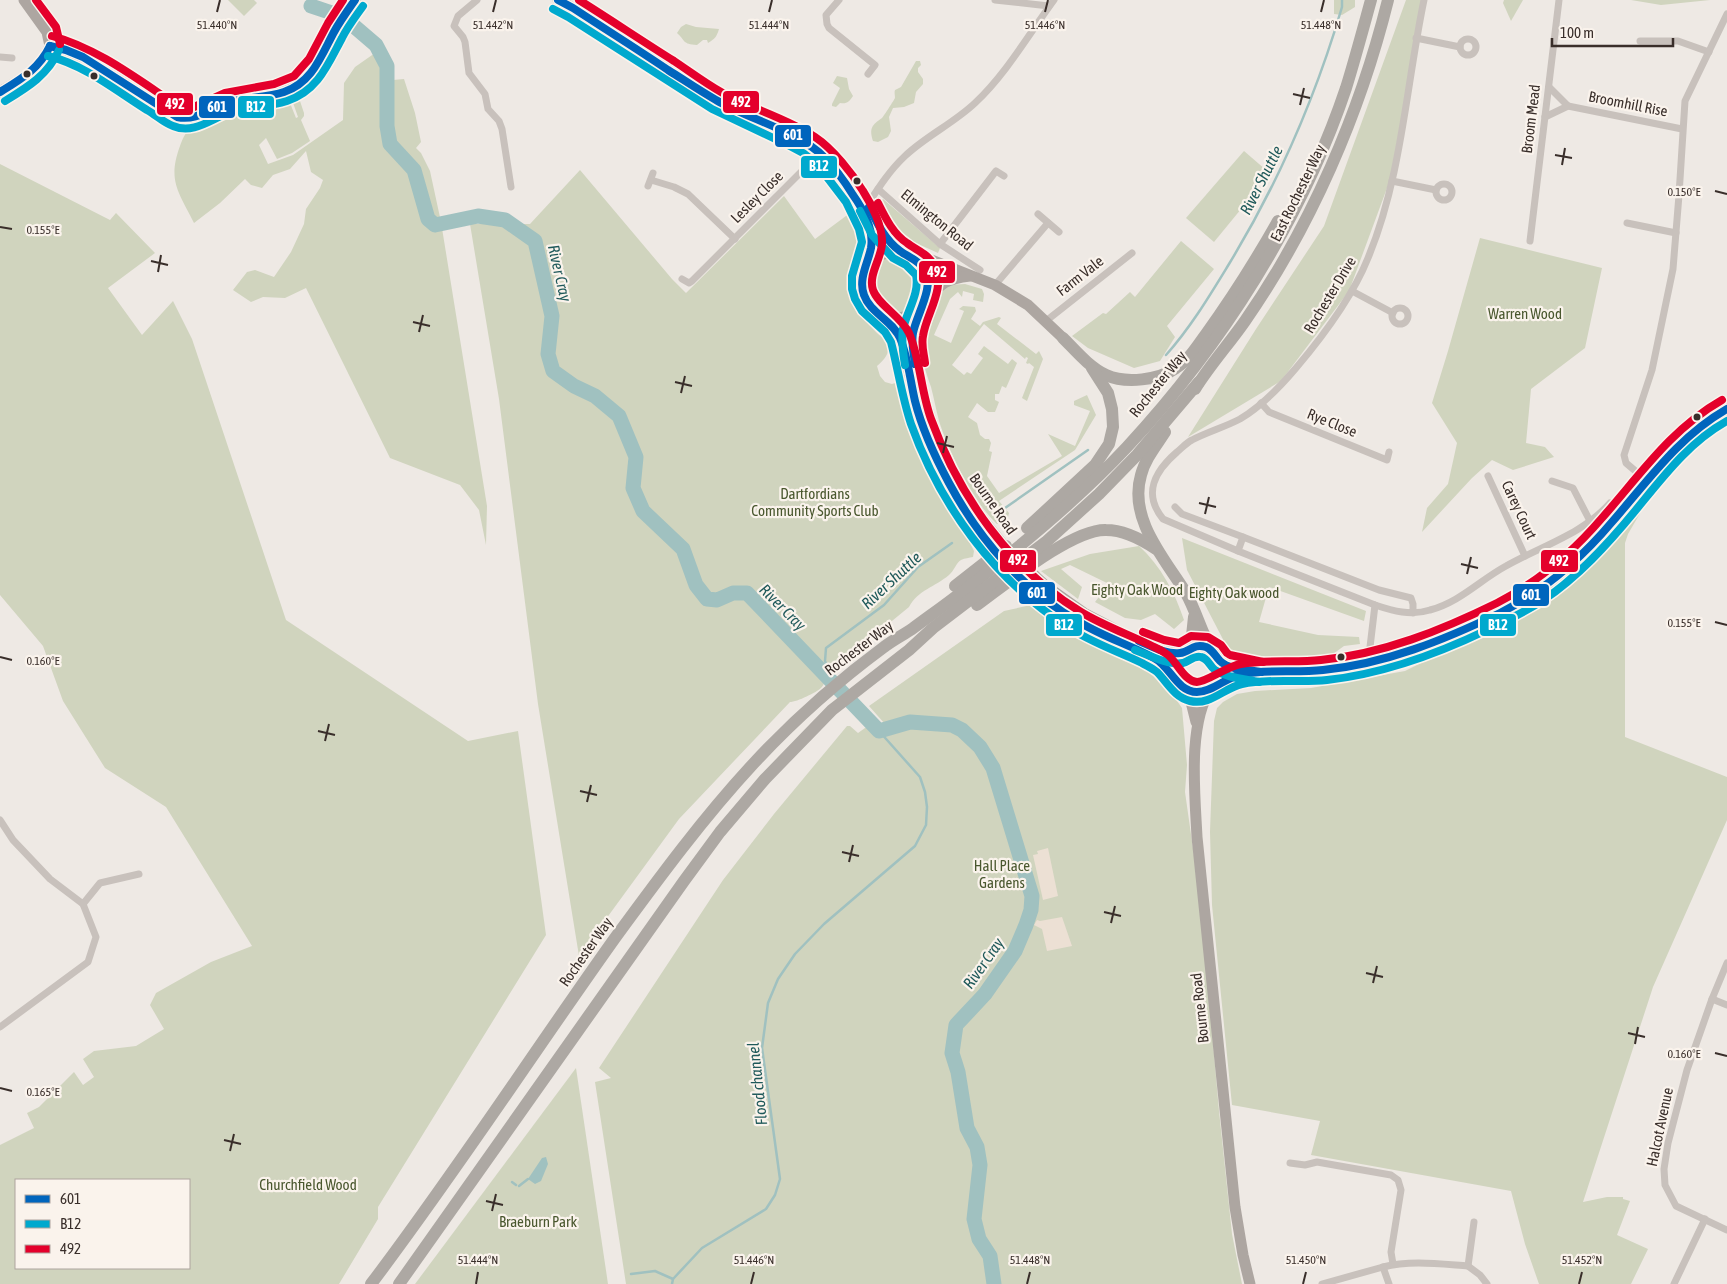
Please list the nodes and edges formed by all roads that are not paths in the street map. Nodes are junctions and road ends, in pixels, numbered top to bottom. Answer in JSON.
{"nodes":[{"id":1,"x":24,"y":0,"type":"edge"},
{"id":2,"x":356,"y":0,"type":"edge"},
{"id":3,"x":477,"y":0,"type":"edge"},
{"id":4,"x":558,"y":0,"type":"edge"},
{"id":5,"x":839,"y":0,"type":"edge"},
{"id":6,"x":995,"y":0,"type":"edge"},
{"id":7,"x":1371,"y":0,"type":"edge"},
{"id":8,"x":1388,"y":0,"type":"edge"},
{"id":9,"x":1424,"y":0,"type":"edge"},
{"id":10,"x":1559,"y":0,"type":"edge"},
{"id":11,"x":1052,"y":3,"type":"edge"},
{"id":12,"x":575,"y":4,"type":"edge"},
{"id":13,"x":1727,"y":14,"type":"edge"},
{"id":14,"x":1416,"y":38,"type":"junction"},
{"id":15,"x":1640,"y":41,"type":"dead end"},
{"id":16,"x":50,"y":46,"type":"junction"},
{"id":17,"x":1460,"y":47,"type":"dead end"},
{"id":18,"x":1357,"y":49,"type":"junction"},
{"id":19,"x":1709,"y":52,"type":"junction"},
{"id":20,"x":0,"y":57,"type":"edge"},
{"id":21,"x":12,"y":58,"type":"dead end"},
{"id":22,"x":868,"y":74,"type":"dead end"},
{"id":23,"x":1549,"y":87,"type":"junction"},
{"id":24,"x":0,"y":92,"type":"edge"},
{"id":25,"x":1568,"y":106,"type":"junction"},
{"id":26,"x":1545,"y":117,"type":"junction"},
{"id":27,"x":1682,"y":129,"type":"junction"},
{"id":28,"x":822,"y":155,"type":"junction"},
{"id":29,"x":1004,"y":176,"type":"dead end"},
{"id":30,"x":651,"y":180,"type":"dead end"},
{"id":31,"x":1392,"y":181,"type":"junction"},
{"id":32,"x":511,"y":187,"type":"dead end"},
{"id":33,"x":878,"y":189,"type":"junction"},
{"id":34,"x":1436,"y":190,"type":"dead end"},
{"id":35,"x":868,"y":204,"type":"junction"},
{"id":36,"x":1038,"y":214,"type":"dead end"},
{"id":37,"x":1048,"y":223,"type":"junction"},
{"id":38,"x":1627,"y":223,"type":"dead end"},
{"id":39,"x":1059,"y":232,"type":"dead end"},
{"id":40,"x":1676,"y":233,"type":"junction"},
{"id":41,"x":735,"y":239,"type":"junction"},
{"id":42,"x":1530,"y":241,"type":"dead end"},
{"id":43,"x":940,"y":244,"type":"junction"},
{"id":44,"x":901,"y":251,"type":"junction"},
{"id":45,"x":1132,"y":253,"type":"dead end"},
{"id":46,"x":866,"y":268,"type":"junction"},
{"id":47,"x":976,"y":273,"type":"junction"},
{"id":48,"x":682,"y":279,"type":"dead end"},
{"id":49,"x":995,"y":284,"type":"junction"},
{"id":50,"x":1352,"y":291,"type":"junction"},
{"id":51,"x":922,"y":304,"type":"junction"},
{"id":52,"x":1393,"y":313,"type":"dead end"},
{"id":53,"x":884,"y":317,"type":"junction"},
{"id":54,"x":1046,"y":321,"type":"junction"},
{"id":55,"x":1063,"y":338,"type":"joint"},
{"id":56,"x":1088,"y":362,"type":"junction"},
{"id":57,"x":1199,"y":382,"type":"junction"},
{"id":58,"x":1261,"y":403,"type":"junction"},
{"id":59,"x":1727,"y":409,"type":"edge"},
{"id":60,"x":1388,"y":452,"type":"dead end"},
{"id":61,"x":1488,"y":476,"type":"dead end"},
{"id":62,"x":1646,"y":480,"type":"junction"},
{"id":63,"x":1552,"y":481,"type":"dead end"},
{"id":64,"x":1610,"y":503,"type":"dead end"},
{"id":65,"x":1175,"y":507,"type":"dead end"},
{"id":66,"x":1590,"y":521,"type":"junction"},
{"id":67,"x":984,"y":530,"type":"junction"},
{"id":68,"x":1243,"y":537,"type":"junction"},
{"id":69,"x":1238,"y":550,"type":"junction"},
{"id":70,"x":1160,"y":552,"type":"junction"},
{"id":71,"x":1525,"y":556,"type":"junction"},
{"id":72,"x":1032,"y":581,"type":"junction"},
{"id":73,"x":1374,"y":604,"type":"junction"},
{"id":74,"x":1194,"y":612,"type":"junction"},
{"id":75,"x":1413,"y":613,"type":"junction"},
{"id":76,"x":888,"y":644,"type":"junction"},
{"id":77,"x":1210,"y":649,"type":"junction"},
{"id":78,"x":909,"y":650,"type":"junction"},
{"id":79,"x":1184,"y":651,"type":"junction"},
{"id":80,"x":1220,"y":661,"type":"junction"},
{"id":81,"x":1370,"y":662,"type":"junction"},
{"id":82,"x":1259,"y":672,"type":"junction"},
{"id":83,"x":1182,"y":686,"type":"junction"},
{"id":84,"x":1213,"y":686,"type":"junction"},
{"id":85,"x":1197,"y":727,"type":"junction"},
{"id":86,"x":0,"y":820,"type":"edge"},
{"id":87,"x":139,"y":874,"type":"dead end"},
{"id":88,"x":83,"y":904,"type":"junction"},
{"id":89,"x":1727,"y":963,"type":"edge"},
{"id":90,"x":1712,"y":999,"type":"junction"},
{"id":91,"x":1727,"y":1005,"type":"edge"},
{"id":92,"x":0,"y":1027,"type":"edge"},
{"id":93,"x":1290,"y":1162,"type":"dead end"},
{"id":94,"x":1705,"y":1219,"type":"junction"},
{"id":95,"x":1474,"y":1222,"type":"dead end"},
{"id":96,"x":1727,"y":1230,"type":"edge"},
{"id":97,"x":1393,"y":1264,"type":"junction"},
{"id":98,"x":1383,"y":1266,"type":"junction"},
{"id":99,"x":1468,"y":1266,"type":"junction"},
{"id":100,"x":371,"y":1284,"type":"edge"},
{"id":101,"x":399,"y":1284,"type":"edge"},
{"id":102,"x":1250,"y":1284,"type":"edge"},
{"id":103,"x":1322,"y":1284,"type":"edge"},
{"id":104,"x":1389,"y":1284,"type":"edge"},
{"id":105,"x":1487,"y":1284,"type":"edge"},
{"id":106,"x":1674,"y":1284,"type":"edge"}],
"edges":[{"from":1,"to":16,"type":"main road"},
{"from":2,"to":16,"type":"main road"},
{"from":3,"to":32,"type":"street"},
{"from":4,"to":12,"type":"main road"},
{"from":5,"to":22,"type":"street"},
{"from":6,"to":11,"type":"street"},
{"from":7,"to":18,"type":"highway"},
{"from":8,"to":57,"type":"highway","name":"East Rochester Way"},
{"from":9,"to":14,"type":"street","name":"Rochester Drive"},
{"from":10,"to":23,"type":"street","name":"Broom Mead"},
{"from":11,"to":33,"type":"street"},
{"from":12,"to":28,"type":"main road"},
{"from":13,"to":19,"type":"street"},
{"from":14,"to":17,"type":"street"},
{"from":14,"to":31,"type":"street","name":"Rochester Drive"},
{"from":15,"to":19,"type":"street"},
{"from":16,"to":24,"type":"main road"},
{"from":18,"to":56,"type":"highway"},
{"from":18,"to":76,"type":"highway","name":"Rochester Way"},
{"from":19,"to":27,"type":"street"},
{"from":20,"to":21,"type":"street"},
{"from":23,"to":25,"type":"street","name":"Broomhill Rise"},
{"from":23,"to":26,"type":"street","name":"Broom Mead"},
{"from":25,"to":26,"type":"street","name":"Broomhill Rise"},
{"from":25,"to":27,"type":"street","name":"Broomhill Rise"},
{"from":26,"to":42,"type":"street","name":"Broom Mead"},
{"from":27,"to":40,"type":"street"},
{"from":28,"to":35,"type":"main road"},
{"from":28,"to":41,"type":"street","name":"Lesley Close"},
{"from":28,"to":46,"type":"main road"},
{"from":29,"to":43,"type":"street"},
{"from":30,"to":41,"type":"street","name":"Lesley Close"},
{"from":31,"to":34,"type":"street"},
{"from":31,"to":50,"type":"street","name":"Rochester Drive"},
{"from":33,"to":35,"type":"street"},
{"from":33,"to":43,"type":"street","name":"Elmington Road"},
{"from":35,"to":44,"type":"main road"},
{"from":36,"to":37,"type":"street"},
{"from":37,"to":39,"type":"street"},
{"from":37,"to":49,"type":"street"},
{"from":38,"to":40,"type":"street"},
{"from":40,"to":62,"type":"street"},
{"from":41,"to":48,"type":"street","name":"Lesley Close"},
{"from":43,"to":47,"type":"street","name":"Elmington Road"},
{"from":44,"to":46,"type":"main road"},
{"from":44,"to":47,"type":"main road"},
{"from":44,"to":51,"type":"main road"},
{"from":45,"to":54,"type":"street","name":"Farm Vale"},
{"from":46,"to":53,"type":"main road"},
{"from":47,"to":49,"type":"main road"},
{"from":47,"to":51,"type":"main road"},
{"from":49,"to":54,"type":"main road"},
{"from":50,"to":52,"type":"street"},
{"from":50,"to":58,"type":"street","name":"Rochester Drive"},
{"from":51,"to":53,"type":"main road"},
{"from":51,"to":67,"type":"main road","name":"Bourne Road"},
{"from":53,"to":67,"type":"main road","name":"Bourne Road"},
{"from":54,"to":55,"type":"main road"},
{"from":55,"to":56,"type":"highway"},
{"from":56,"to":76,"type":"highway"},
{"from":57,"to":70,"type":"highway"},
{"from":57,"to":78,"type":"highway","name":"Rochester Way"},
{"from":58,"to":60,"type":"street","name":"Rye Close"},
{"from":58,"to":69,"type":"street","name":"Rochester Drive"},
{"from":59,"to":62,"type":"main road"},
{"from":61,"to":71,"type":"street","name":"Carey Court"},
{"from":62,"to":81,"type":"main road"},
{"from":63,"to":66,"type":"street"},
{"from":64,"to":66,"type":"street"},
{"from":65,"to":68,"type":"street"},
{"from":66,"to":71,"type":"street"},
{"from":67,"to":72,"type":"main road","name":"Bourne Road","bridge":true},
{"from":68,"to":69,"type":"street"},
{"from":68,"to":75,"type":"street"},
{"from":69,"to":73,"type":"street"},
{"from":70,"to":74,"type":"highway"},
{"from":70,"to":78,"type":"highway"},
{"from":71,"to":75,"type":"street"},
{"from":72,"to":79,"type":"main road","name":"Bourne Road"},
{"from":72,"to":83,"type":"main road","name":"Bourne Road"},
{"from":73,"to":75,"type":"street"},
{"from":73,"to":81,"type":"street"},
{"from":74,"to":77,"type":"highway"},
{"from":74,"to":79,"type":"highway"},
{"from":76,"to":100,"type":"highway","name":"Rochester Way"},
{"from":77,"to":79,"type":"main road"},
{"from":77,"to":80,"type":"main road"},
{"from":78,"to":101,"type":"highway","name":"Rochester Way"},
{"from":79,"to":83,"type":"main road"},
{"from":80,"to":82,"type":"main road"},
{"from":80,"to":84,"type":"main road"},
{"from":81,"to":82,"type":"main road"},
{"from":82,"to":84,"type":"main road"},
{"from":83,"to":84,"type":"main road"},
{"from":83,"to":85,"type":"main road","name":"Bourne Road"},
{"from":84,"to":85,"type":"main road","name":"Bourne Road"},
{"from":85,"to":102,"type":"main road","name":"Bourne Road"},
{"from":86,"to":88,"type":"street"},
{"from":87,"to":88,"type":"street"},
{"from":88,"to":92,"type":"street"},
{"from":89,"to":90,"type":"street","name":"Halcot Avenue"},
{"from":90,"to":91,"type":"street"},
{"from":90,"to":94,"type":"street","name":"Halcot Avenue"},
{"from":93,"to":97,"type":"street"},
{"from":94,"to":96,"type":"street","name":"Halcot Avenue"},
{"from":94,"to":106,"type":"street"},
{"from":95,"to":99,"type":"street"},
{"from":97,"to":98,"type":"street"},
{"from":97,"to":99,"type":"street"},
{"from":98,"to":103,"type":"street"},
{"from":98,"to":104,"type":"street"},
{"from":99,"to":105,"type":"street"}]}
